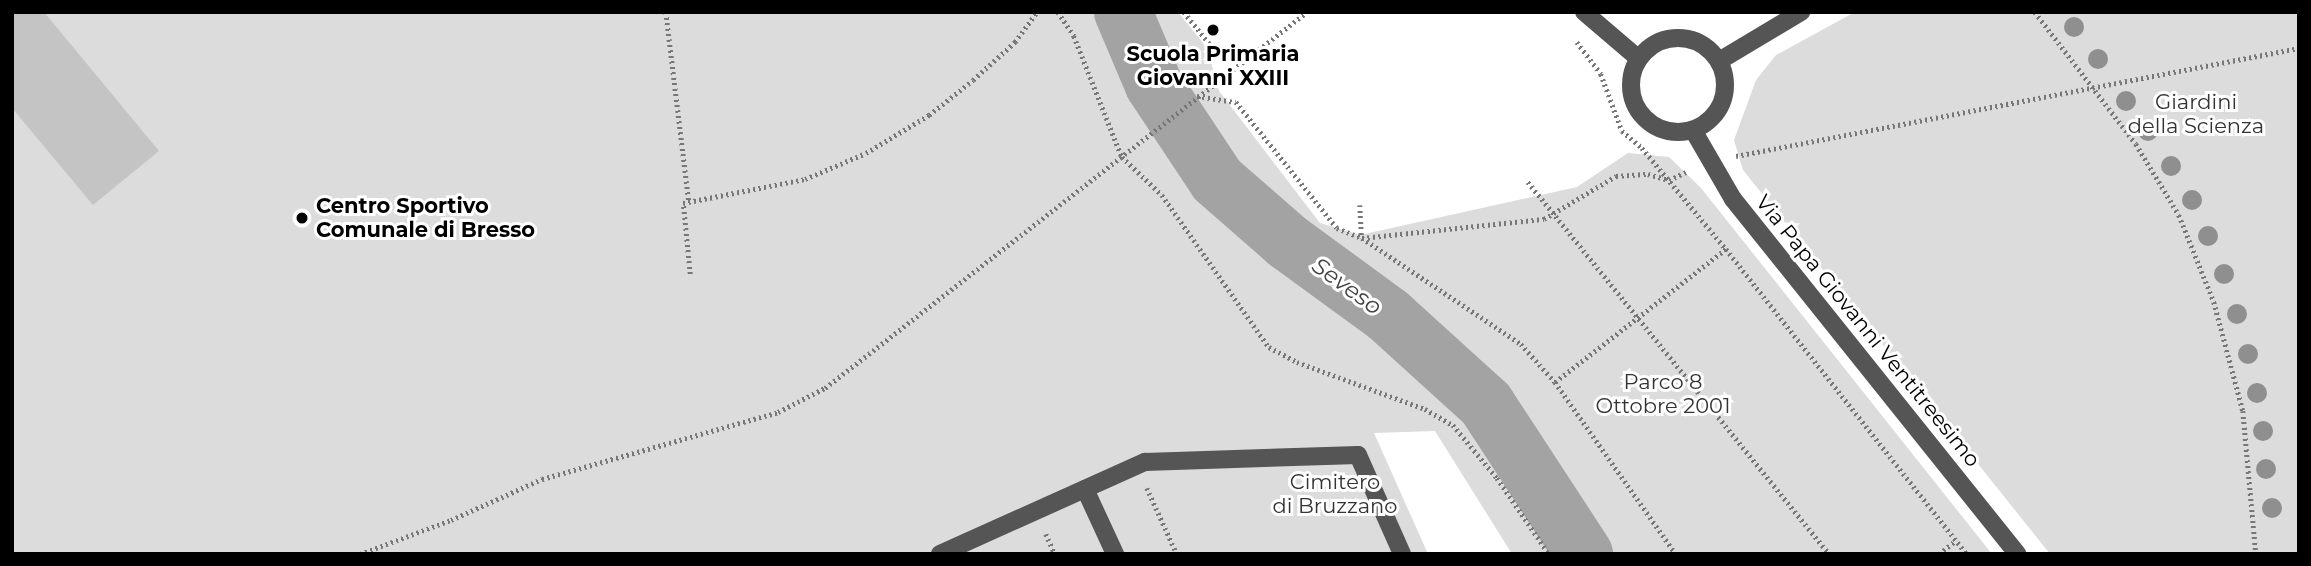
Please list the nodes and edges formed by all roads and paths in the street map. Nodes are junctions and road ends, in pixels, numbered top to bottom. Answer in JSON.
{"nodes":[{"id":1,"x":666,"y":12,"type":"edge"},
{"id":2,"x":1037,"y":12,"type":"edge"},
{"id":3,"x":1058,"y":12,"type":"edge"},
{"id":4,"x":1184,"y":12,"type":"edge"},
{"id":5,"x":1307,"y":12,"type":"edge"},
{"id":6,"x":1584,"y":12,"type":"edge"},
{"id":7,"x":1801,"y":12,"type":"edge"},
{"id":8,"x":2035,"y":12,"type":"edge"},
{"id":9,"x":1570,"y":33,"type":"dead end"},
{"id":10,"x":1639,"y":59,"type":"junction"},
{"id":11,"x":1244,"y":60,"type":"junction"},
{"id":12,"x":1719,"y":61,"type":"junction"},
{"id":13,"x":1693,"y":130,"type":"junction"},
{"id":14,"x":1122,"y":157,"type":"junction"},
{"id":15,"x":1528,"y":182,"type":"dead end"},
{"id":16,"x":689,"y":203,"type":"junction"},
{"id":17,"x":1360,"y":205,"type":"dead end"},
{"id":18,"x":1726,"y":249,"type":"junction"},
{"id":19,"x":690,"y":274,"type":"dead end"},
{"id":20,"x":1636,"y":316,"type":"junction"},
{"id":21,"x":1555,"y":382,"type":"junction"},
{"id":22,"x":1137,"y":466,"type":"junction"},
{"id":23,"x":1085,"y":489,"type":"junction"},
{"id":24,"x":1956,"y":540,"type":"junction"},
{"id":25,"x":360,"y":554,"type":"edge"},
{"id":26,"x":940,"y":554,"type":"edge"},
{"id":27,"x":1115,"y":554,"type":"edge"},
{"id":28,"x":1177,"y":554,"type":"edge"},
{"id":29,"x":1402,"y":554,"type":"edge"},
{"id":30,"x":1549,"y":554,"type":"edge"},
{"id":31,"x":1676,"y":554,"type":"edge"},
{"id":32,"x":1829,"y":554,"type":"edge"},
{"id":33,"x":1939,"y":554,"type":"edge"},
{"id":34,"x":1967,"y":554,"type":"edge"},
{"id":35,"x":2017,"y":554,"type":"edge"},
{"id":36,"x":2256,"y":554,"type":"edge"}],
"edges":[{"from":1,"to":16,"type":"path"},
{"from":2,"to":16,"type":"path"},
{"from":3,"to":14,"type":"path"},
{"from":4,"to":11,"type":"path"},
{"from":5,"to":11,"type":"path"},
{"from":6,"to":10,"type":"street"},
{"from":7,"to":12,"type":"street"},
{"from":8,"to":36,"type":"path"},
{"from":9,"to":18,"type":"path"},
{"from":10,"to":12,"type":"street"},
{"from":10,"to":13,"type":"street"},
{"from":11,"to":14,"type":"path"},
{"from":12,"to":13,"type":"street"},
{"from":13,"to":35,"type":"street","name":"Via Papa Giovanni Ventitreesimo"},
{"from":14,"to":25,"type":"path"},
{"from":14,"to":30,"type":"path"},
{"from":15,"to":20,"type":"path"},
{"from":16,"to":19,"type":"path"},
{"from":17,"to":21,"type":"path"},
{"from":18,"to":20,"type":"path"},
{"from":18,"to":24,"type":"path"},
{"from":20,"to":21,"type":"path"},
{"from":20,"to":32,"type":"path"},
{"from":21,"to":31,"type":"path"},
{"from":22,"to":23,"type":"street"},
{"from":22,"to":28,"type":"path"},
{"from":22,"to":29,"type":"street"},
{"from":23,"to":26,"type":"street"},
{"from":23,"to":27,"type":"street"},
{"from":24,"to":33,"type":"path"},
{"from":24,"to":34,"type":"path"}]}
